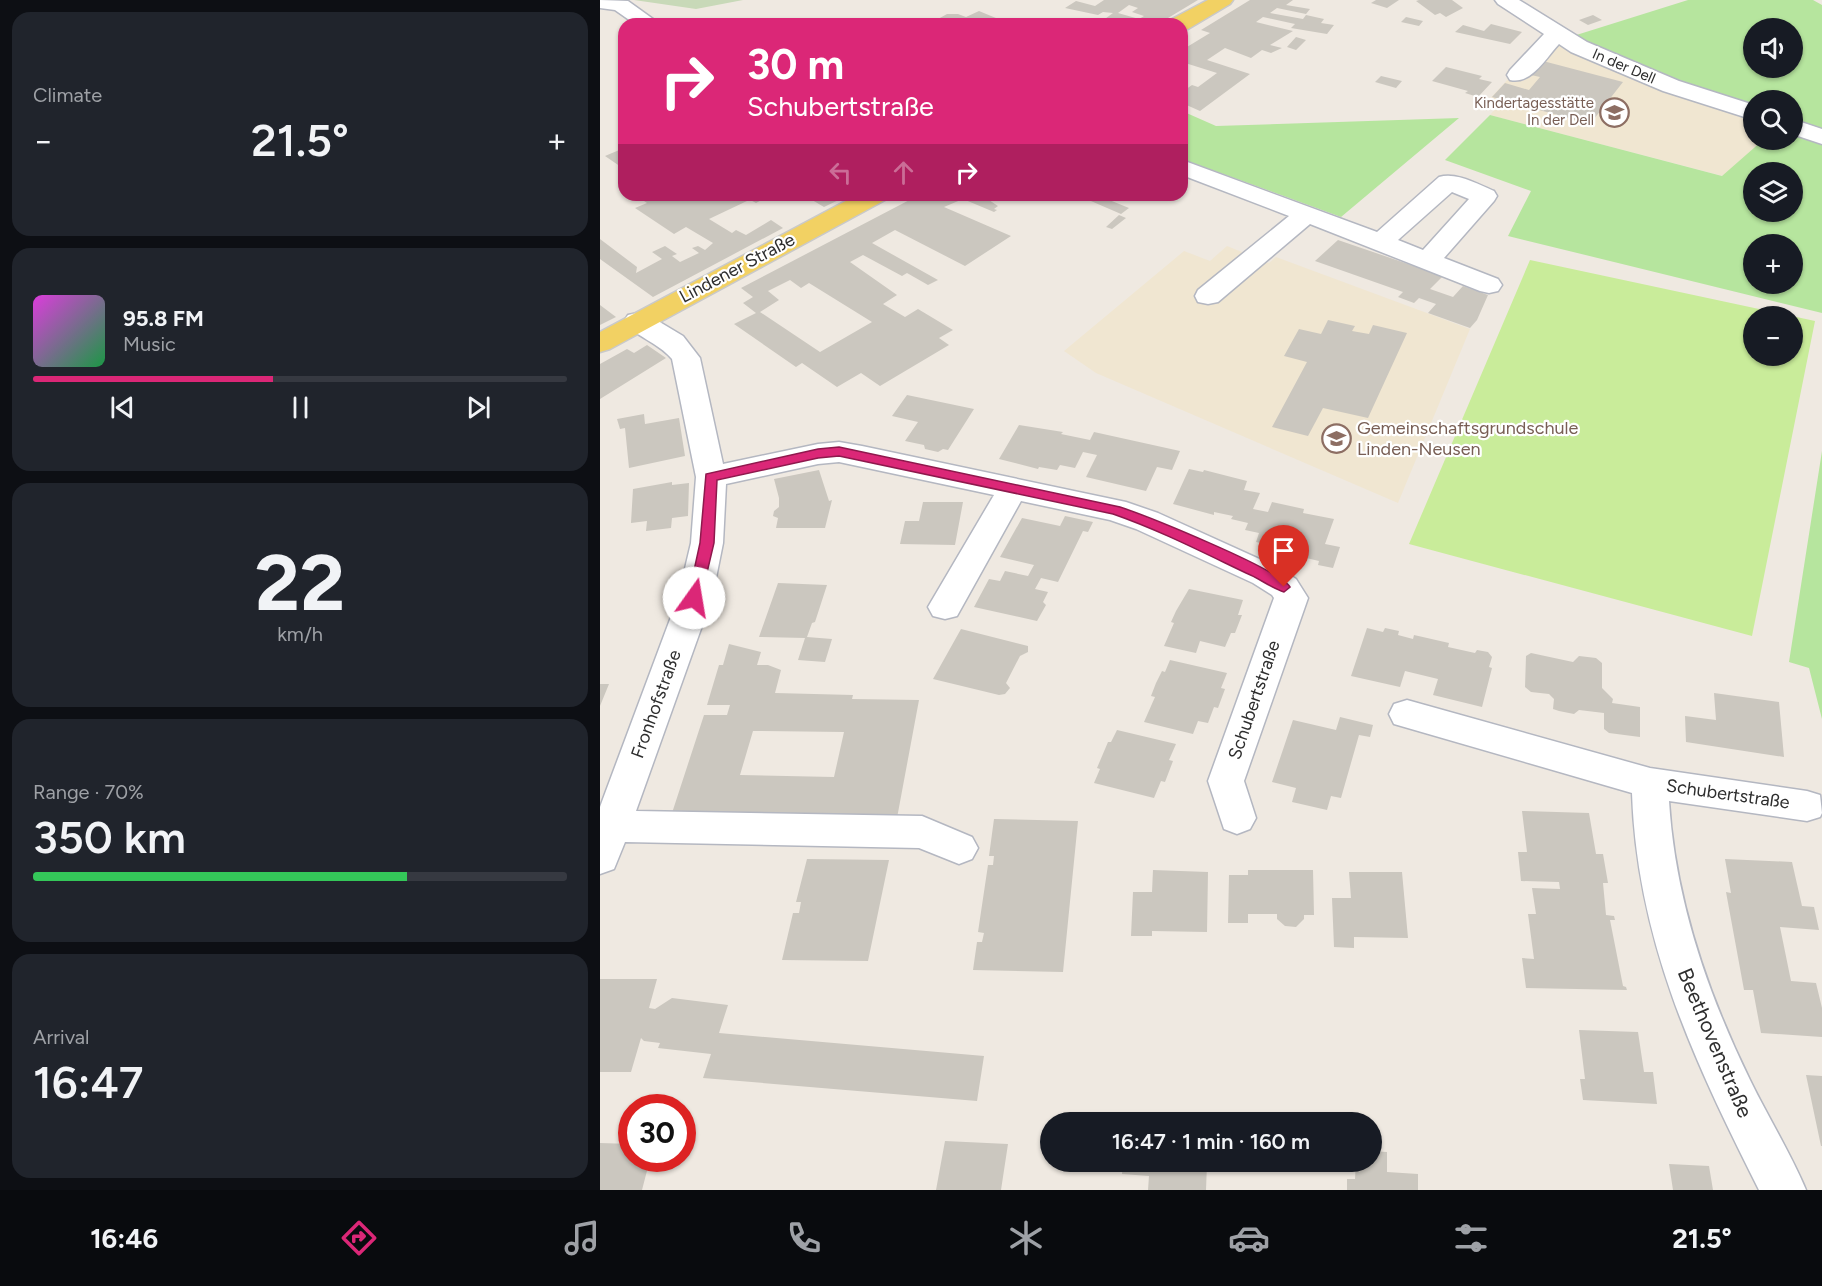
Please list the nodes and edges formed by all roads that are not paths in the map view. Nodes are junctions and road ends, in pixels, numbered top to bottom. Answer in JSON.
{"nodes":[{"id":1,"x":1222,"y":0,"type":"edge"},
{"id":2,"x":1505,"y":0,"type":"edge"},
{"id":3,"x":600,"y":2,"type":"edge"},
{"id":4,"x":640,"y":18,"type":"edge"},
{"id":5,"x":1188,"y":19,"type":"edge"},
{"id":6,"x":1556,"y":34,"type":"junction"},
{"id":7,"x":1518,"y":75,"type":"dead end"},
{"id":8,"x":1743,"y":109,"type":"edge"},
{"id":9,"x":1803,"y":130,"type":"edge"},
{"id":10,"x":1822,"y":137,"type":"edge"},
{"id":11,"x":1188,"y":169,"type":"edge"},
{"id":12,"x":865,"y":201,"type":"edge"},
{"id":13,"x":1306,"y":214,"type":"junction"},
{"id":14,"x":1380,"y":243,"type":"junction"},
{"id":15,"x":1428,"y":261,"type":"junction"},
{"id":16,"x":1489,"y":285,"type":"dead end"},
{"id":17,"x":1209,"y":296,"type":"dead end"},
{"id":18,"x":638,"y":321,"type":"junction"},
{"id":19,"x":600,"y":344,"type":"edge"},
{"id":20,"x":711,"y":477,"type":"junction"},
{"id":21,"x":1013,"y":488,"type":"junction"},
{"id":22,"x":945,"y":607,"type":"dead end"},
{"id":23,"x":1407,"y":714,"type":"dead end"},
{"id":24,"x":1650,"y":783,"type":"junction"},
{"id":25,"x":1807,"y":806,"type":"dead end"},
{"id":26,"x":1237,"y":818,"type":"dead end"},
{"id":27,"x":605,"y":842,"type":"edge"},
{"id":28,"x":959,"y":848,"type":"dead end"},
{"id":29,"x":1783,"y":1190,"type":"edge"}],
"edges":[{"from":1,"to":5,"type":"main road"},
{"from":2,"to":6,"type":"street","name":"In der Dell"},
{"from":3,"to":4,"type":"street"},
{"from":6,"to":7,"type":"street"},
{"from":6,"to":8,"type":"street","name":"In der Dell"},
{"from":9,"to":10,"type":"street"},
{"from":11,"to":13,"type":"street"},
{"from":12,"to":18,"type":"main road","name":"Lindener Straße"},
{"from":13,"to":14,"type":"street"},
{"from":13,"to":17,"type":"street"},
{"from":14,"to":15,"type":"street"},
{"from":14,"to":15,"type":"street"},
{"from":15,"to":16,"type":"street"},
{"from":18,"to":19,"type":"main road","name":"Lindener Straße"},
{"from":18,"to":20,"type":"street","name":"Fronhofstraße"},
{"from":20,"to":21,"type":"street","name":"Schubertstraße"},
{"from":20,"to":27,"type":"street","name":"Fronhofstraße"},
{"from":21,"to":22,"type":"street"},
{"from":21,"to":26,"type":"street","name":"Schubertstraße"},
{"from":23,"to":24,"type":"street","name":"Schubertstraße"},
{"from":24,"to":25,"type":"street","name":"Schubertstraße"},
{"from":24,"to":29,"type":"street","name":"Beethovenstraße"},
{"from":27,"to":28,"type":"street","name":"Fronhofstraße"}]}
